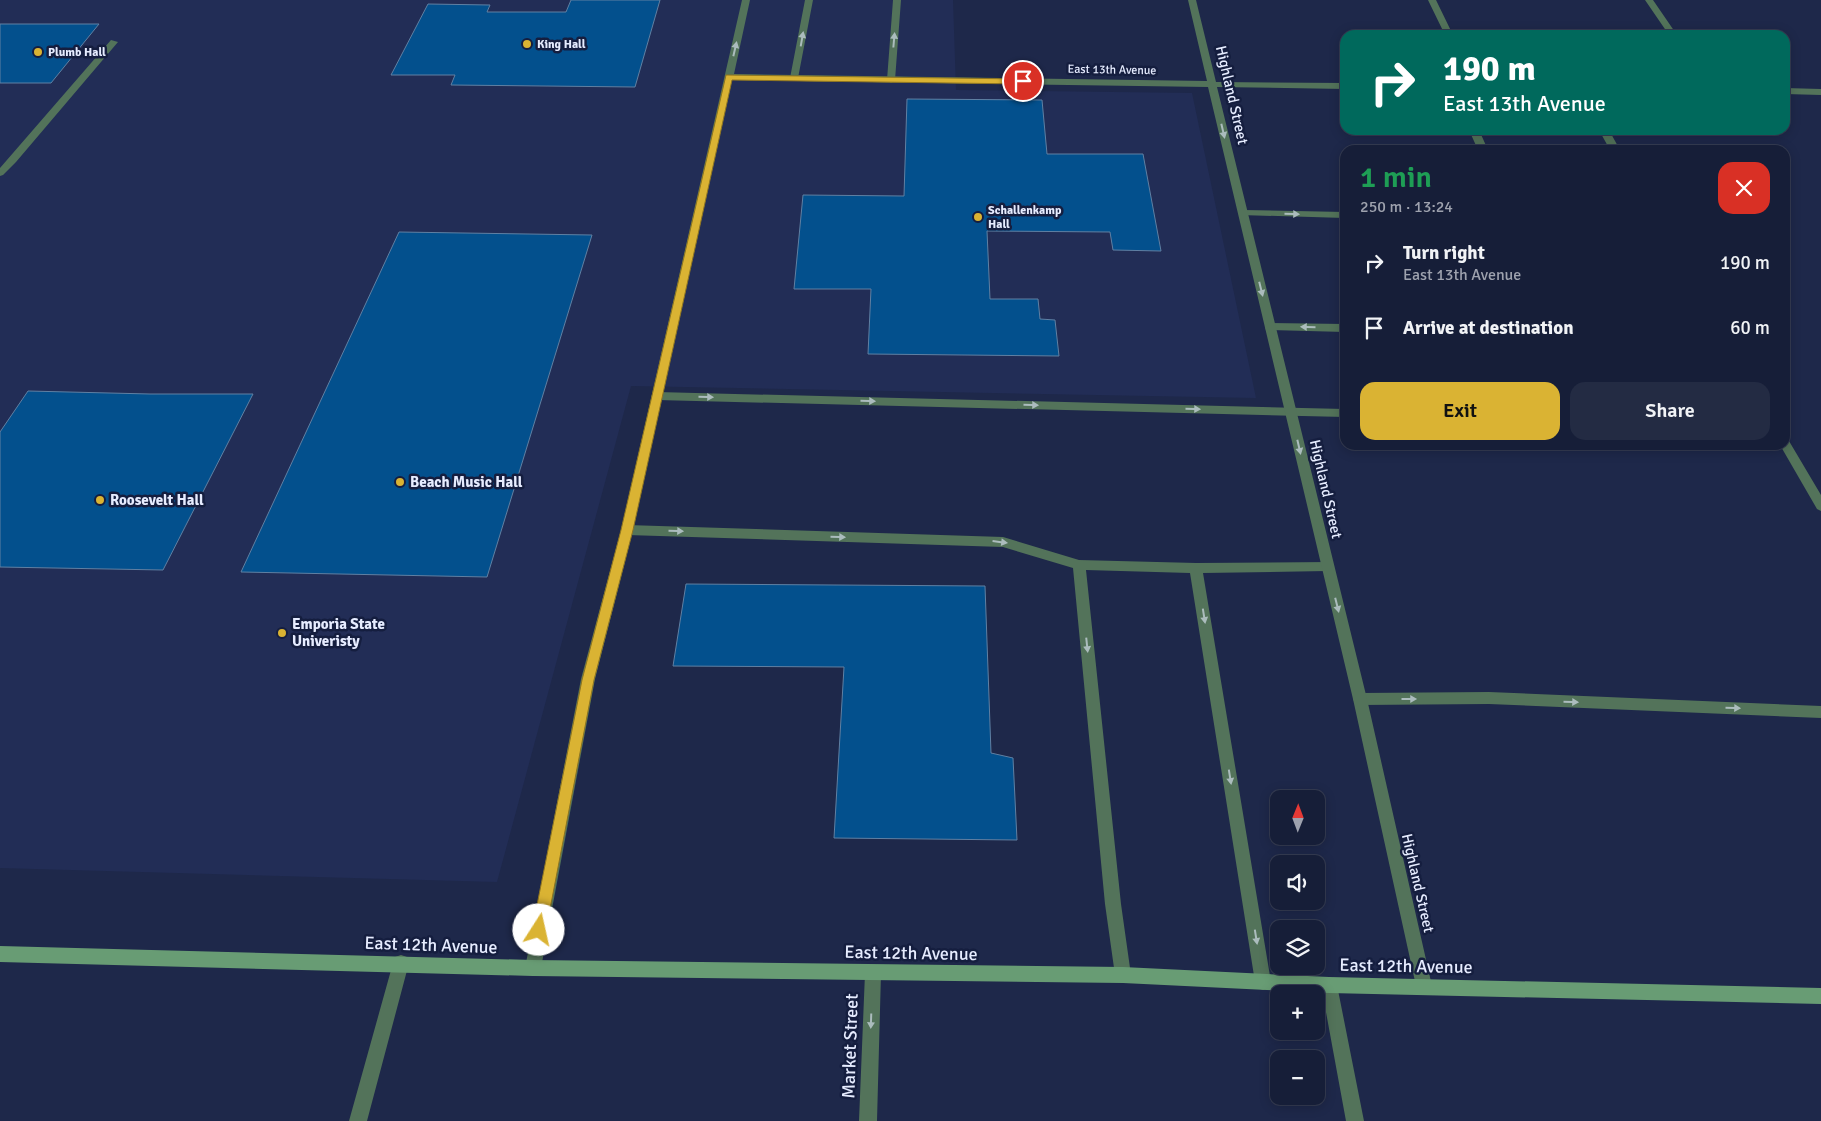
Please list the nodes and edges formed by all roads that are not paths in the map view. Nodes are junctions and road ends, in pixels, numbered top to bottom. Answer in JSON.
{"nodes":[{"id":1,"x":746,"y":0,"type":"edge"},
{"id":2,"x":809,"y":0,"type":"edge"},
{"id":3,"x":897,"y":0,"type":"edge"},
{"id":4,"x":1192,"y":0,"type":"edge"},
{"id":5,"x":1432,"y":0,"type":"edge"},
{"id":6,"x":1649,"y":0,"type":"edge"},
{"id":7,"x":1447,"y":30,"type":"edge"},
{"id":8,"x":1670,"y":30,"type":"edge"},
{"id":9,"x":114,"y":42,"type":"dead end"},
{"id":10,"x":729,"y":77,"type":"junction"},
{"id":11,"x":794,"y":78,"type":"junction"},
{"id":12,"x":891,"y":80,"type":"junction"},
{"id":13,"x":1212,"y":84,"type":"junction"},
{"id":14,"x":1340,"y":86,"type":"edge"},
{"id":15,"x":1790,"y":91,"type":"edge"},
{"id":16,"x":1821,"y":92,"type":"edge"},
{"id":17,"x":0,"y":173,"type":"edge"},
{"id":18,"x":1243,"y":213,"type":"junction"},
{"id":19,"x":1340,"y":215,"type":"edge"},
{"id":20,"x":1270,"y":327,"type":"junction"},
{"id":21,"x":1340,"y":328,"type":"edge"},
{"id":22,"x":657,"y":396,"type":"junction"},
{"id":23,"x":1291,"y":412,"type":"junction"},
{"id":24,"x":1340,"y":413,"type":"edge"},
{"id":25,"x":1788,"y":450,"type":"edge"},
{"id":26,"x":1821,"y":506,"type":"edge"},
{"id":27,"x":627,"y":530,"type":"junction"},
{"id":28,"x":1079,"y":565,"type":"junction"},
{"id":29,"x":1327,"y":566,"type":"junction"},
{"id":30,"x":1196,"y":568,"type":"junction"},
{"id":31,"x":1360,"y":699,"type":"junction"},
{"id":32,"x":1821,"y":712,"type":"edge"},
{"id":33,"x":0,"y":954,"type":"edge"},
{"id":34,"x":401,"y":963,"type":"junction"},
{"id":35,"x":533,"y":968,"type":"junction"},
{"id":36,"x":873,"y":972,"type":"junction"},
{"id":37,"x":1123,"y":975,"type":"junction"},
{"id":38,"x":1263,"y":982,"type":"junction"},
{"id":39,"x":1329,"y":985,"type":"junction"},
{"id":40,"x":1424,"y":986,"type":"junction"},
{"id":41,"x":1821,"y":996,"type":"edge"},
{"id":42,"x":358,"y":1121,"type":"edge"},
{"id":43,"x":868,"y":1121,"type":"edge"},
{"id":44,"x":1355,"y":1121,"type":"edge"}],
"edges":[{"from":10,"to":1,"type":"street","one_way":true},
{"from":11,"to":2,"type":"street","one_way":true},
{"from":12,"to":3,"type":"street","one_way":true},
{"from":4,"to":13,"type":"street","name":"Highland Street"},
{"from":5,"to":7,"type":"street"},
{"from":6,"to":8,"type":"street"},
{"from":9,"to":17,"type":"street"},
{"from":10,"to":11,"type":"street","name":"East 13th Avenue"},
{"from":10,"to":22,"type":"street"},
{"from":11,"to":12,"type":"street","name":"East 13th Avenue"},
{"from":12,"to":13,"type":"street","name":"East 13th Avenue"},
{"from":13,"to":14,"type":"street","name":"East 13th Avenue"},
{"from":13,"to":18,"type":"street","name":"Highland Street","one_way":true},
{"from":15,"to":16,"type":"street"},
{"from":18,"to":19,"type":"street","one_way":true},
{"from":18,"to":20,"type":"street","name":"Highland Street","one_way":true},
{"from":21,"to":20,"type":"street","one_way":true},
{"from":20,"to":23,"type":"street","name":"Highland Street"},
{"from":22,"to":23,"type":"street","one_way":true},
{"from":22,"to":27,"type":"street"},
{"from":23,"to":24,"type":"street"},
{"from":23,"to":29,"type":"street","name":"Highland Street","one_way":true},
{"from":25,"to":26,"type":"street"},
{"from":27,"to":28,"type":"street","one_way":true},
{"from":27,"to":35,"type":"street"},
{"from":28,"to":30,"type":"street"},
{"from":28,"to":37,"type":"street","one_way":true},
{"from":29,"to":30,"type":"street"},
{"from":29,"to":31,"type":"street","name":"Highland Street","one_way":true},
{"from":30,"to":38,"type":"street","one_way":true},
{"from":31,"to":32,"type":"street","one_way":true},
{"from":31,"to":40,"type":"street","name":"Highland Street"},
{"from":33,"to":34,"type":"main road","name":"East 12th Avenue"},
{"from":34,"to":35,"type":"main road","name":"East 12th Avenue"},
{"from":34,"to":42,"type":"street"},
{"from":35,"to":36,"type":"main road","name":"East 12th Avenue"},
{"from":36,"to":37,"type":"main road","name":"East 12th Avenue"},
{"from":36,"to":43,"type":"street","name":"Market Street","one_way":true},
{"from":37,"to":38,"type":"main road","name":"East 12th Avenue"},
{"from":38,"to":39,"type":"main road","name":"East 12th Avenue"},
{"from":39,"to":40,"type":"main road","name":"East 12th Avenue"},
{"from":39,"to":44,"type":"street"},
{"from":40,"to":41,"type":"main road","name":"East 12th Avenue"}]}
